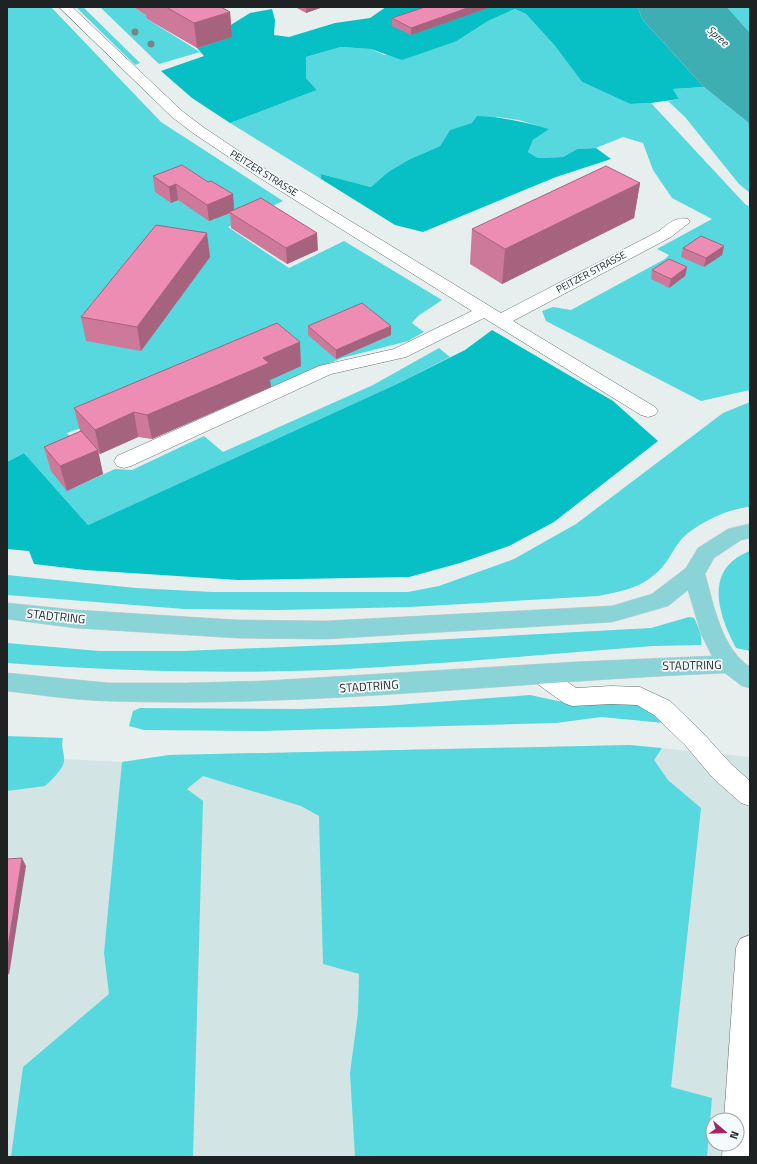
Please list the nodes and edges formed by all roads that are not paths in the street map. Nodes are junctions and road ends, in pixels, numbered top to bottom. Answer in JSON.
{"nodes":[{"id":1,"x":66,"y":7,"type":"edge"},
{"id":2,"x":682,"y":222,"type":"dead end"},
{"id":3,"x":492,"y":316,"type":"junction"},
{"id":4,"x":648,"y":410,"type":"dead end"},
{"id":5,"x":124,"y":461,"type":"dead end"},
{"id":6,"x":750,"y":531,"type":"edge"},
{"id":7,"x":694,"y":574,"type":"junction"},
{"id":8,"x":7,"y":611,"type":"edge"},
{"id":9,"x":730,"y":664,"type":"junction"},
{"id":10,"x":540,"y":674,"type":"junction"},
{"id":11,"x":750,"y":679,"type":"edge"},
{"id":12,"x":7,"y":682,"type":"edge"},
{"id":13,"x":750,"y":796,"type":"edge"},
{"id":14,"x":750,"y":948,"type":"edge"},
{"id":15,"x":737,"y":1157,"type":"edge"}],
"edges":[{"from":1,"to":3,"type":"street","name":"PEITZER STRASSE"},
{"from":2,"to":3,"type":"street","name":"PEITZER STRASSE"},
{"from":3,"to":4,"type":"street","name":"PEITZER STRASSE"},
{"from":3,"to":5,"type":"street","name":"PEITZER STRASSE"},
{"from":6,"to":7,"type":"main road","name":"STADTRING"},
{"from":7,"to":8,"type":"main road","name":"STADTRING"},
{"from":7,"to":9,"type":"main road","name":"STADTRING"},
{"from":9,"to":10,"type":"main road","name":"STADTRING"},
{"from":9,"to":11,"type":"main road","name":"STADTRING"},
{"from":10,"to":12,"type":"main road","name":"STADTRING"},
{"from":10,"to":13,"type":"lane"},
{"from":14,"to":15,"type":"lane"}]}
